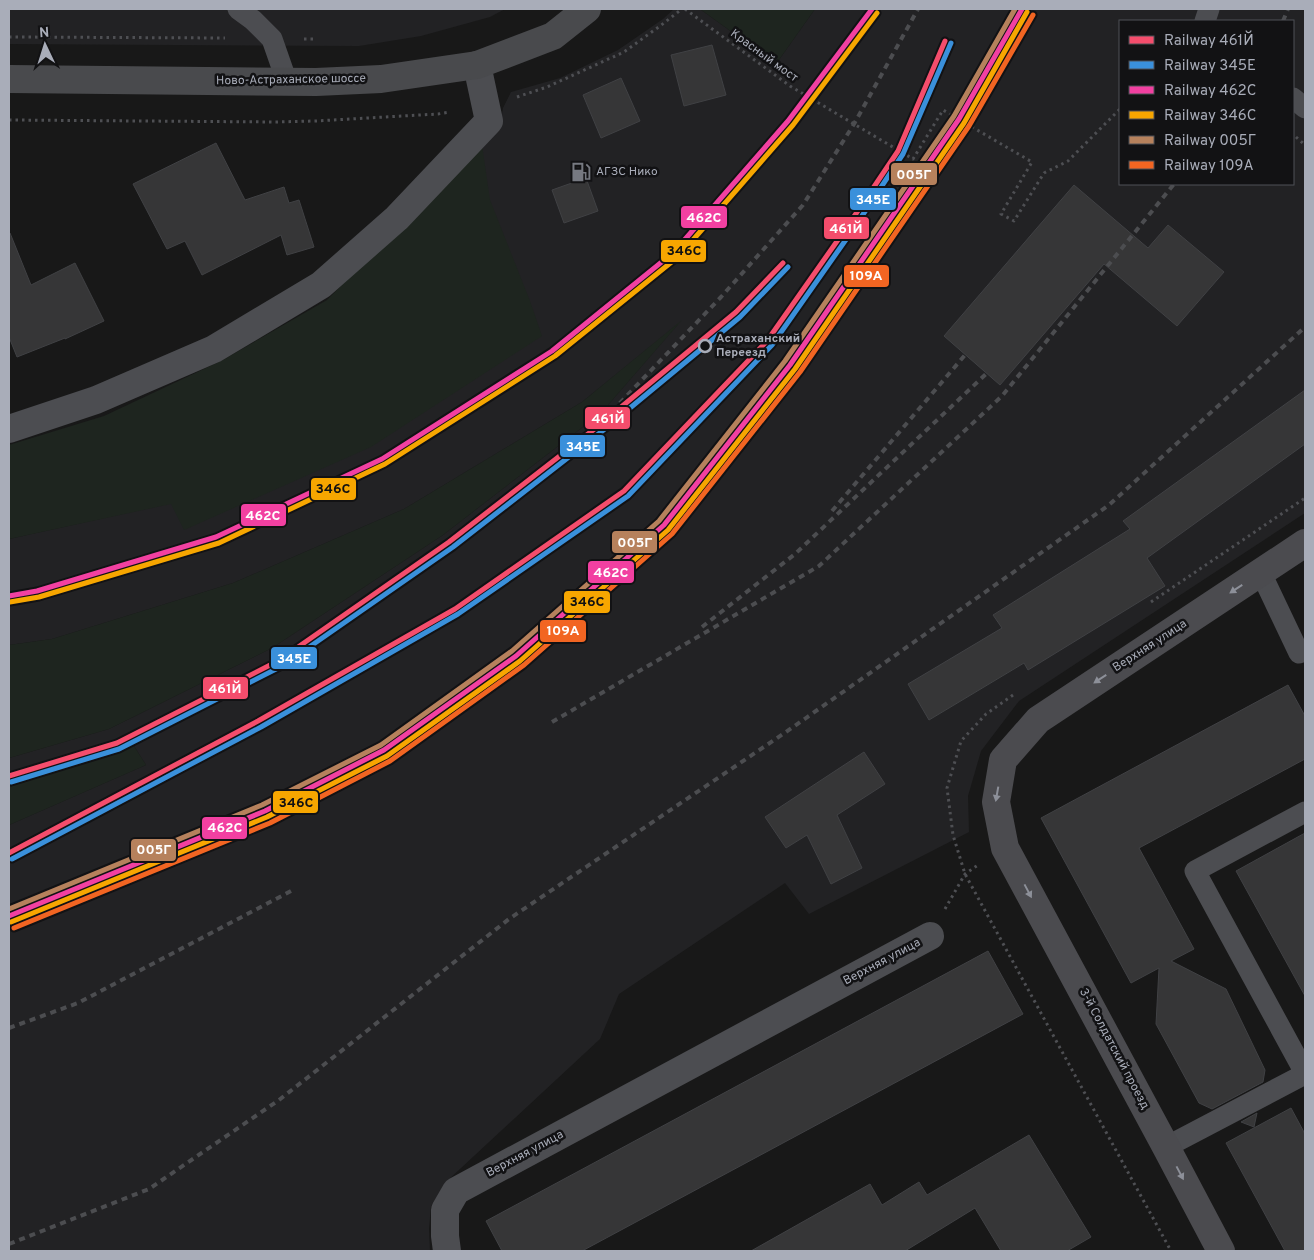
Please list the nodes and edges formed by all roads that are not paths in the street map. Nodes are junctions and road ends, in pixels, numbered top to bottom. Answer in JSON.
{"nodes":[{"id":1,"x":238,"y":9,"type":"edge"},
{"id":2,"x":587,"y":9,"type":"edge"},
{"id":3,"x":477,"y":65,"type":"junction"},
{"id":4,"x":9,"y":79,"type":"edge"},
{"id":5,"x":288,"y":82,"type":"junction"},
{"id":6,"x":9,"y":428,"type":"edge"},
{"id":7,"x":1305,"y":543,"type":"edge"},
{"id":8,"x":1260,"y":573,"type":"junction"},
{"id":9,"x":1303,"y":656,"type":"edge"},
{"id":10,"x":1305,"y":812,"type":"edge"},
{"id":11,"x":1005,"y":848,"type":"joint"},
{"id":12,"x":930,"y":936,"type":"road end"},
{"id":13,"x":1305,"y":1073,"type":"edge"},
{"id":14,"x":1166,"y":1147,"type":"junction"},
{"id":15,"x":447,"y":1251,"type":"edge"},
{"id":16,"x":1221,"y":1251,"type":"edge"}],
"edges":[{"from":1,"to":5,"type":"lane"},
{"from":2,"to":3,"type":"main road","name":"Ново-Астраханское шоссе"},
{"from":3,"to":5,"type":"main road","name":"Ново-Астраханское шоссе"},
{"from":3,"to":6,"type":"street"},
{"from":4,"to":5,"type":"main road","name":"Ново-Астраханское шоссе"},
{"from":7,"to":8,"type":"main road","name":"Верхняя улица"},
{"from":8,"to":9,"type":"lane"},
{"from":8,"to":11,"type":"main road","name":"Верхняя улица","one_way":true},
{"from":10,"to":13,"type":"lane"},
{"from":11,"to":14,"type":"main road","name":"3-й Солдатский проезд","one_way":true},
{"from":12,"to":15,"type":"street","name":"Верхняя улица"},
{"from":13,"to":14,"type":"lane"},
{"from":14,"to":16,"type":"main road","name":"3-й Солдатский проезд","one_way":true}]}
